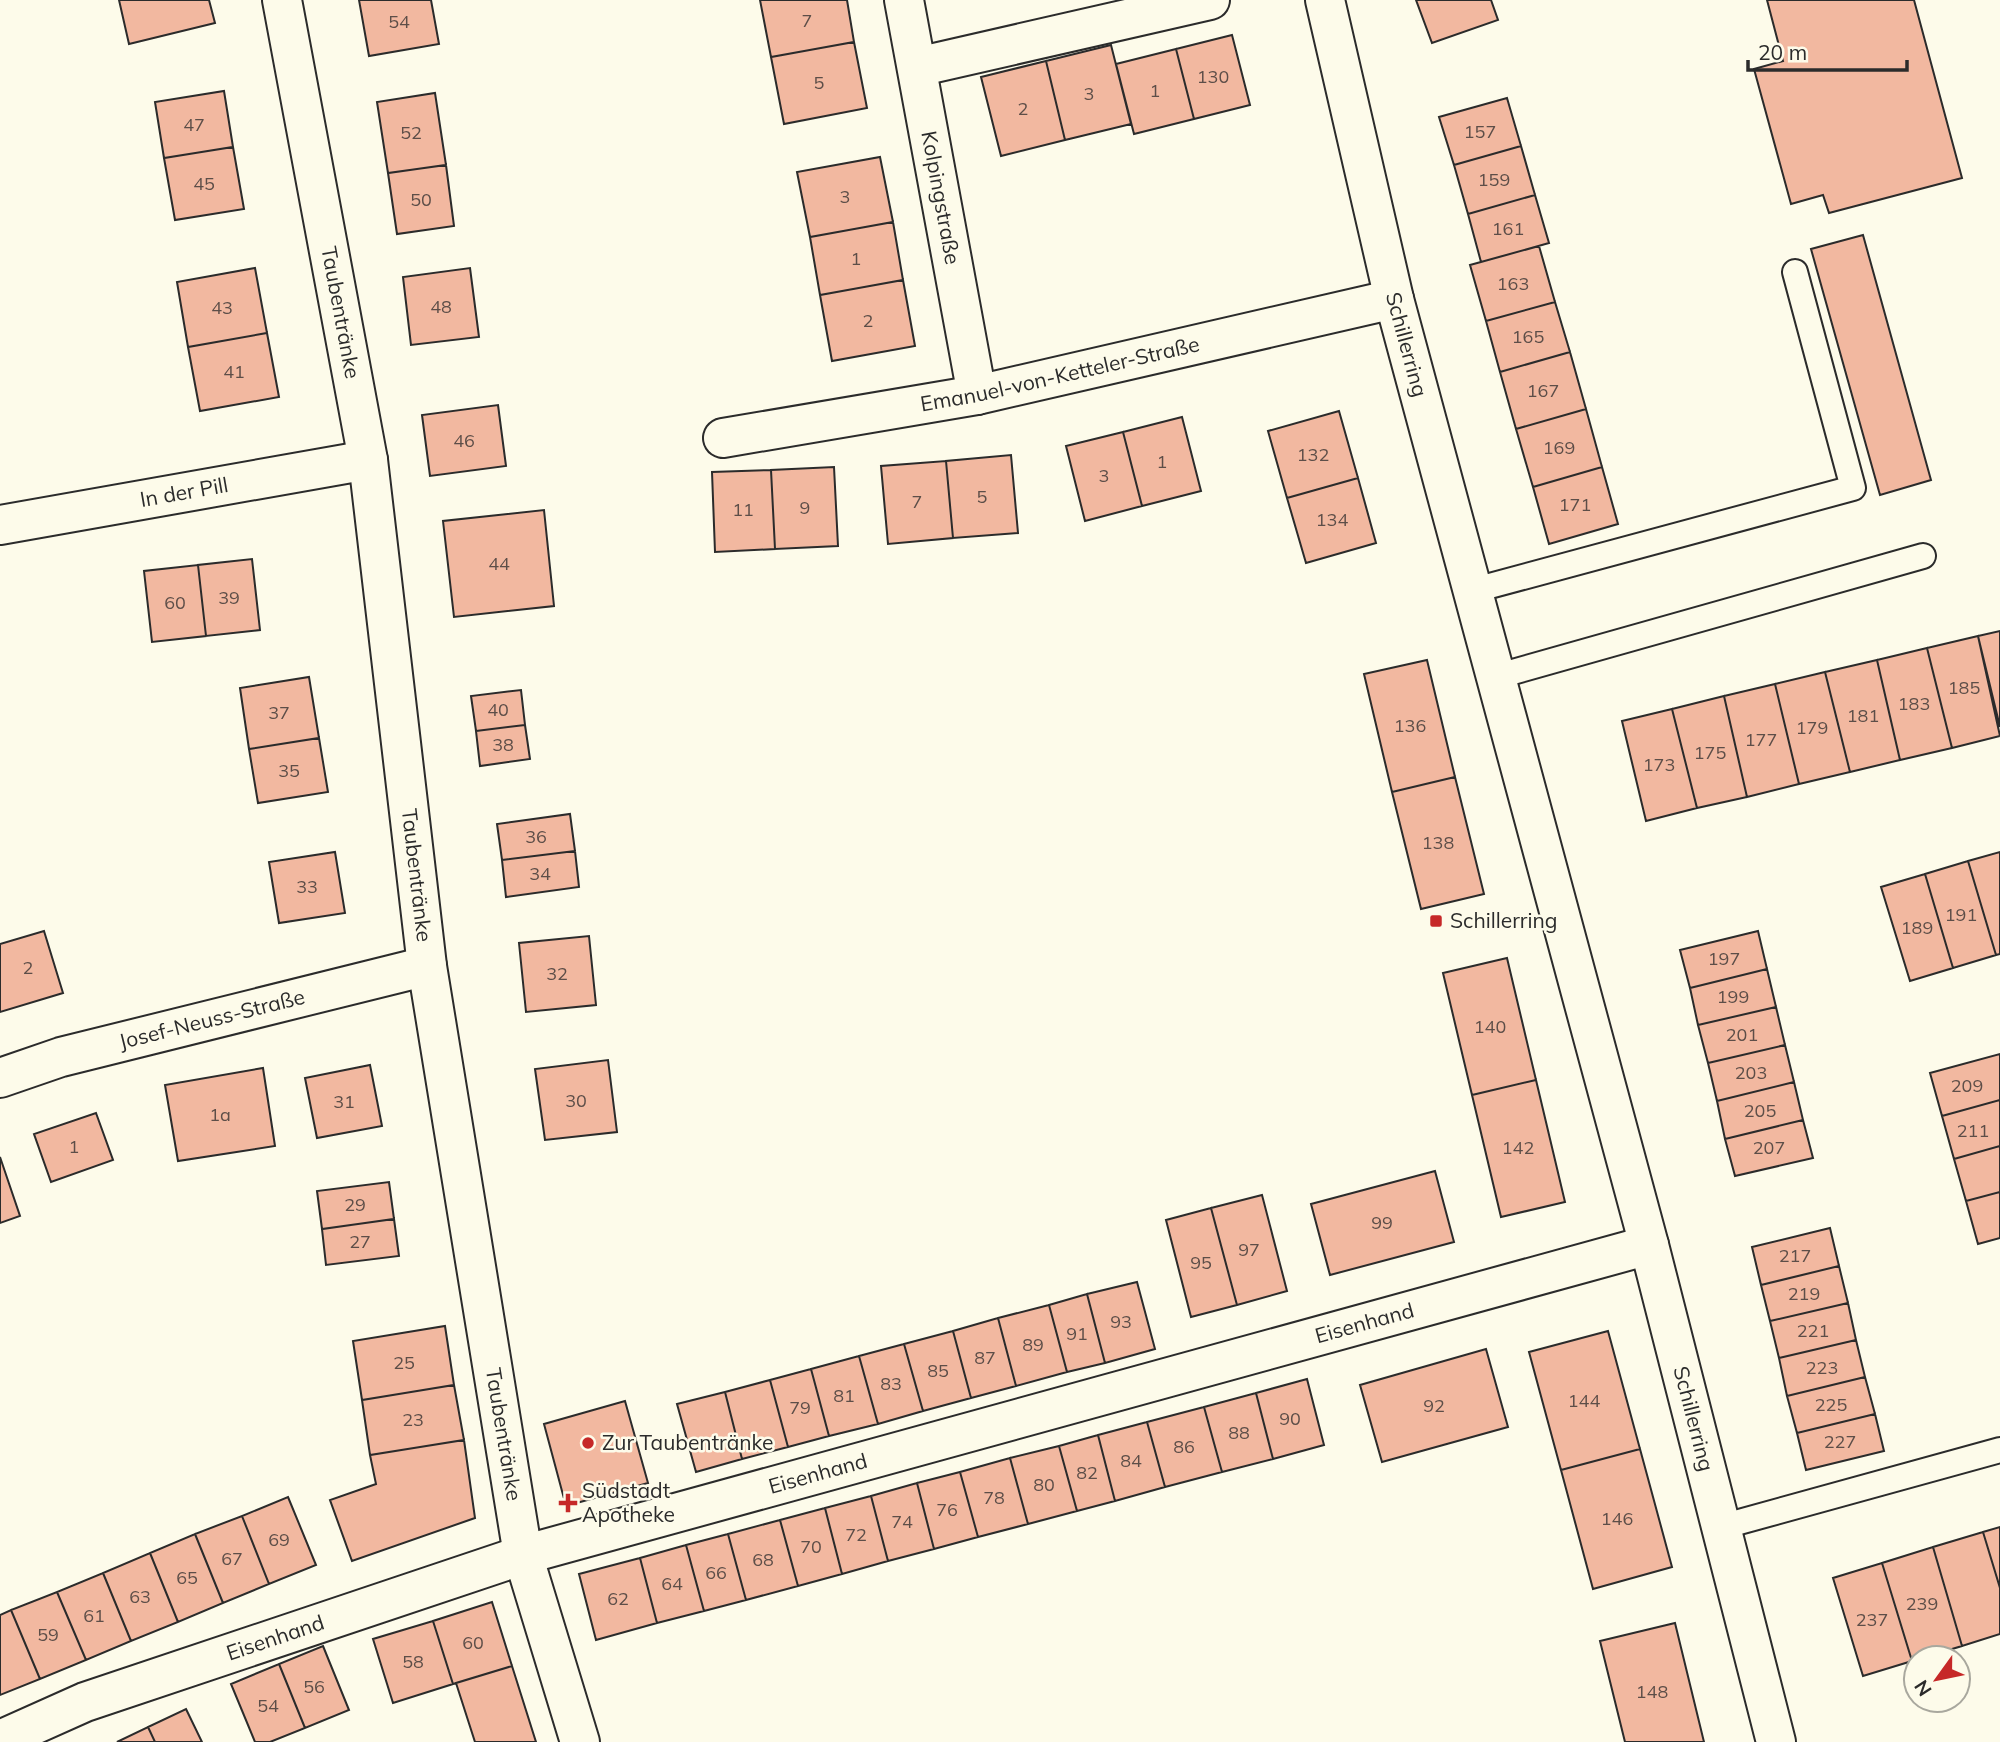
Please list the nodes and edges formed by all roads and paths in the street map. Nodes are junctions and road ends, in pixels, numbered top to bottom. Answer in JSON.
{"nodes":[{"id":1,"x":282,"y":0,"type":"edge"},
{"id":2,"x":904,"y":0,"type":"edge"},
{"id":3,"x":1210,"y":0,"type":"edge"},
{"id":4,"x":1325,"y":0,"type":"edge"},
{"id":5,"x":917,"y":67,"type":"junction"},
{"id":6,"x":1795,"y":272,"type":"dead end"},
{"id":7,"x":1395,"y":299,"type":"junction"},
{"id":8,"x":977,"y":396,"type":"junction"},
{"id":9,"x":723,"y":438,"type":"dead end"},
{"id":10,"x":368,"y":460,"type":"junction"},
{"id":11,"x":0,"y":525,"type":"edge"},
{"id":12,"x":1923,"y":556,"type":"dead end"},
{"id":13,"x":1471,"y":591,"type":"junction"},
{"id":14,"x":1495,"y":677,"type":"junction"},
{"id":15,"x":427,"y":965,"type":"junction"},
{"id":16,"x":0,"y":1078,"type":"edge"},
{"id":17,"x":1648,"y":1245,"type":"junction"},
{"id":18,"x":2000,"y":1450,"type":"edge"},
{"id":19,"x":1721,"y":1527,"type":"junction"},
{"id":20,"x":523,"y":1555,"type":"junction"},
{"id":21,"x":0,"y":1740,"type":"edge"},
{"id":22,"x":580,"y":1742,"type":"edge"},
{"id":23,"x":1776,"y":1742,"type":"edge"}],
"edges":[{"from":1,"to":10,"type":"street","name":"Taubentränke"},
{"from":2,"to":5,"type":"street","name":"Kolpingstraße"},
{"from":3,"to":5,"type":"street"},
{"from":4,"to":7,"type":"street","name":"Schillerring"},
{"from":5,"to":8,"type":"street","name":"Kolpingstraße"},
{"from":6,"to":13,"type":"lane"},
{"from":7,"to":8,"type":"street","name":"Emanuel-von-Ketteler-Straße"},
{"from":7,"to":13,"type":"street","name":"Schillerring"},
{"from":8,"to":9,"type":"street","name":"Emanuel-von-Ketteler-Straße"},
{"from":10,"to":11,"type":"street","name":"In der Pill"},
{"from":10,"to":15,"type":"street","name":"Taubentränke"},
{"from":12,"to":14,"type":"lane"},
{"from":13,"to":14,"type":"street","name":"Schillerring"},
{"from":14,"to":17,"type":"street","name":"Schillerring"},
{"from":15,"to":16,"type":"street","name":"Josef-Neuss-Straße"},
{"from":15,"to":20,"type":"street","name":"Taubentränke"},
{"from":17,"to":19,"type":"street","name":"Schillerring"},
{"from":17,"to":20,"type":"street","name":"Eisenhand"},
{"from":18,"to":19,"type":"lane"},
{"from":19,"to":23,"type":"street","name":"Schillerring"},
{"from":20,"to":21,"type":"street","name":"Eisenhand"},
{"from":20,"to":22,"type":"street","name":"Taubentränke"}]}
